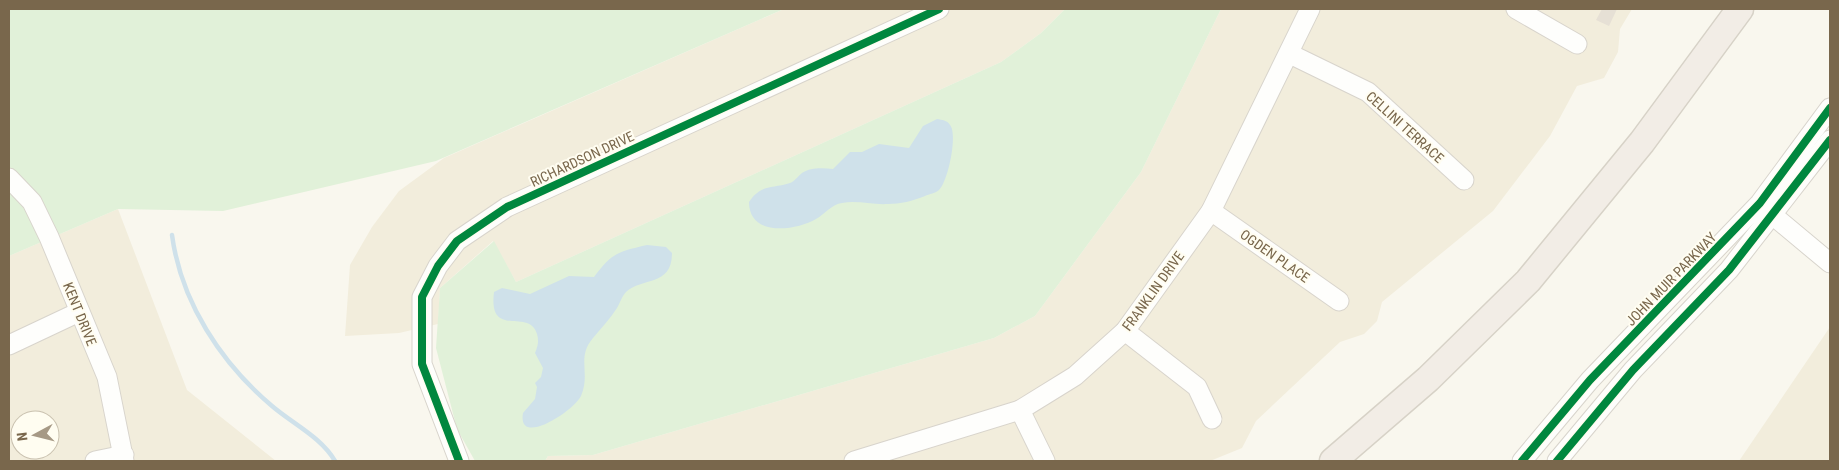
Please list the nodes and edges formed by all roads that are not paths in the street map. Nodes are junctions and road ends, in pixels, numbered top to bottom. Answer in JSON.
{"nodes":[{"id":1,"x":939,"y":9,"type":"edge"},
{"id":2,"x":1310,"y":9,"type":"edge"},
{"id":3,"x":1516,"y":9,"type":"edge"},
{"id":4,"x":1740,"y":9,"type":"edge"},
{"id":5,"x":1576,"y":44,"type":"dead end"},
{"id":6,"x":1290,"y":54,"type":"junction"},
{"id":7,"x":1830,"y":108,"type":"edge"},
{"id":8,"x":1830,"y":140,"type":"edge"},
{"id":9,"x":9,"y":178,"type":"edge"},
{"id":10,"x":1464,"y":180,"type":"dead end"},
{"id":11,"x":1766,"y":210,"type":"junction"},
{"id":12,"x":1211,"y":211,"type":"junction"},
{"id":13,"x":1830,"y":263,"type":"edge"},
{"id":14,"x":1339,"y":301,"type":"dead end"},
{"id":15,"x":78,"y":312,"type":"junction"},
{"id":16,"x":1125,"y":332,"type":"junction"},
{"id":17,"x":9,"y":345,"type":"edge"},
{"id":18,"x":1020,"y":410,"type":"junction"},
{"id":19,"x":1212,"y":419,"type":"dead end"},
{"id":20,"x":900,"y":455,"type":"edge"},
{"id":21,"x":124,"y":458,"type":"edge"},
{"id":22,"x":95,"y":461,"type":"edge"},
{"id":23,"x":459,"y":461,"type":"edge"},
{"id":24,"x":854,"y":461,"type":"edge"},
{"id":25,"x":1045,"y":461,"type":"edge"},
{"id":26,"x":1333,"y":461,"type":"edge"},
{"id":27,"x":1522,"y":461,"type":"edge"},
{"id":28,"x":1557,"y":461,"type":"edge"}],
"edges":[{"from":1,"to":23,"type":"street","name":"RICHARDSON DRIVE"},
{"from":2,"to":6,"type":"street","name":"FRANKLIN DRIVE"},
{"from":3,"to":5,"type":"street"},
{"from":4,"to":26,"type":"highway"},
{"from":6,"to":10,"type":"street","name":"CELLINI TERRACE"},
{"from":6,"to":12,"type":"street","name":"FRANKLIN DRIVE"},
{"from":7,"to":11,"type":"street","name":"JOHN MUIR PARKWAY"},
{"from":8,"to":11,"type":"street","name":"JOHN MUIR PARKWAY"},
{"from":9,"to":15,"type":"street","name":"KENT DRIVE"},
{"from":11,"to":13,"type":"street"},
{"from":11,"to":27,"type":"street","name":"JOHN MUIR PARKWAY"},
{"from":11,"to":28,"type":"street","name":"JOHN MUIR PARKWAY"},
{"from":12,"to":14,"type":"street","name":"OGDEN PLACE"},
{"from":12,"to":16,"type":"street","name":"FRANKLIN DRIVE"},
{"from":15,"to":17,"type":"street"},
{"from":15,"to":21,"type":"street","name":"KENT DRIVE"},
{"from":16,"to":18,"type":"street","name":"FRANKLIN DRIVE"},
{"from":16,"to":19,"type":"street"},
{"from":18,"to":20,"type":"street","name":"FRANKLIN DRIVE"},
{"from":18,"to":25,"type":"street"},
{"from":20,"to":24,"type":"street","name":"FRANKLIN DRIVE"},
{"from":21,"to":22,"type":"street"}]}
